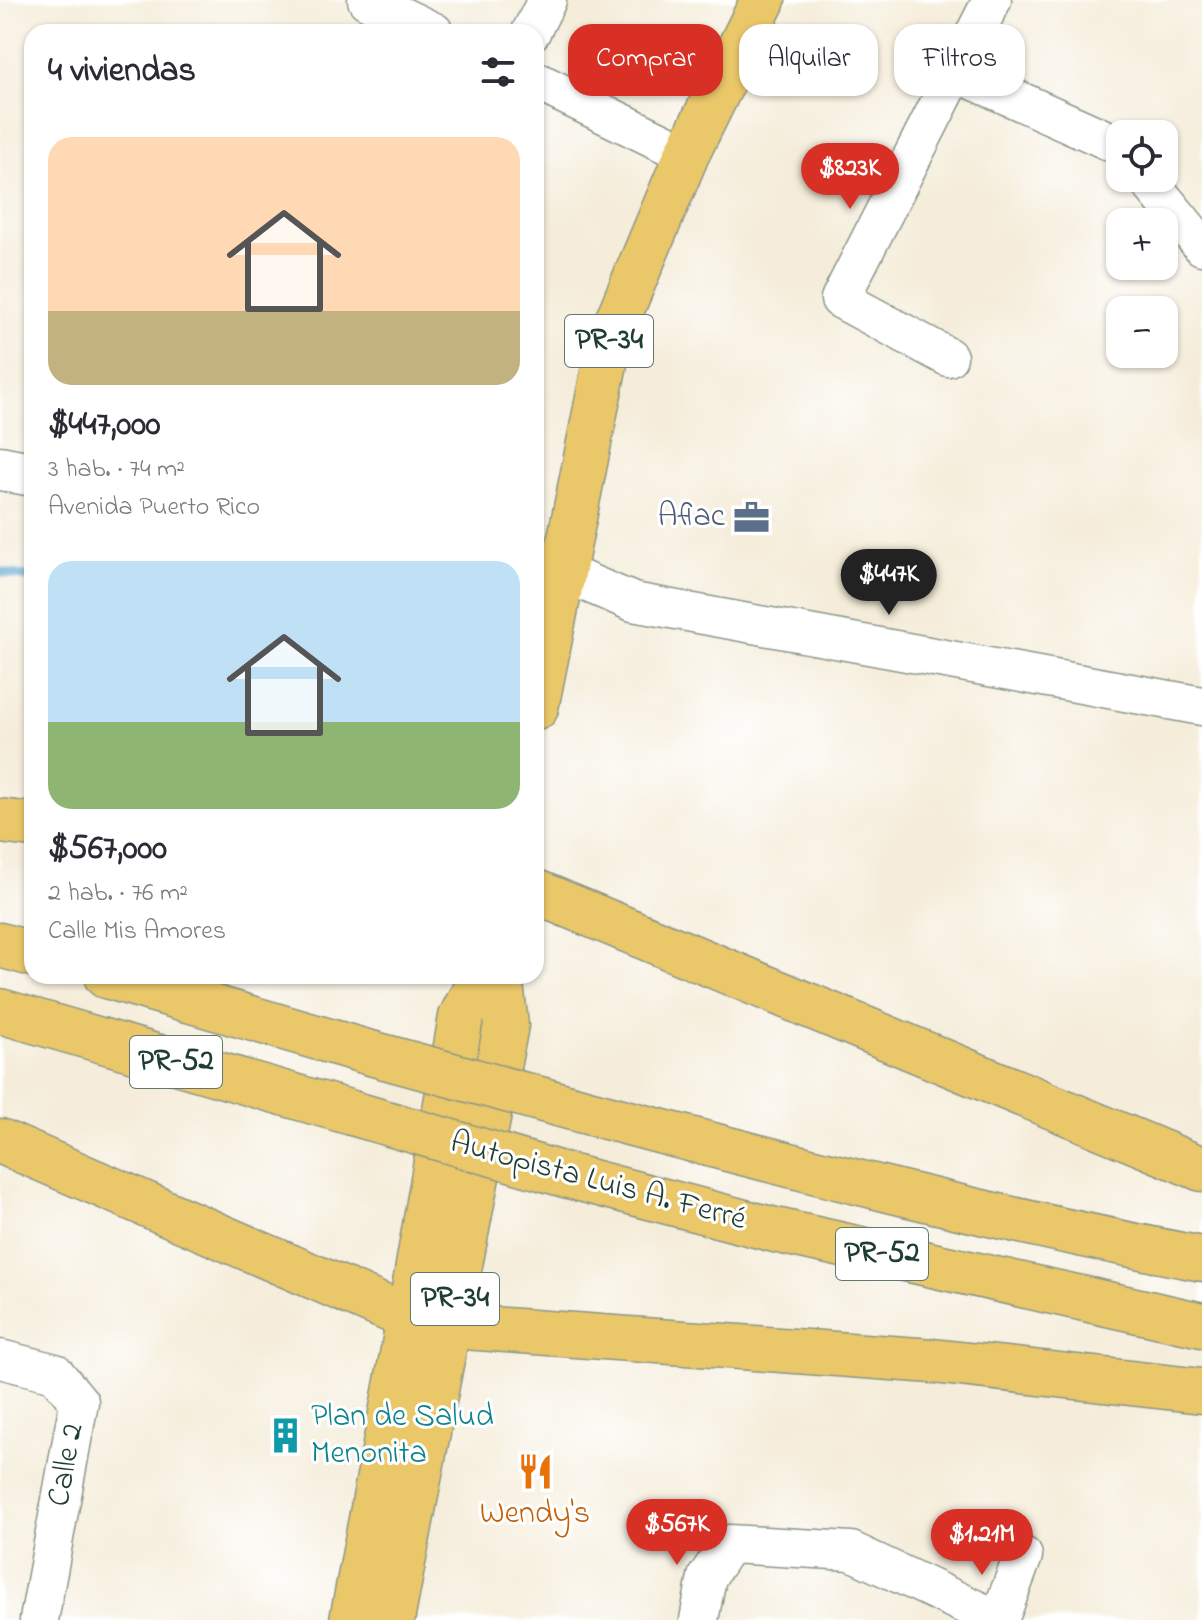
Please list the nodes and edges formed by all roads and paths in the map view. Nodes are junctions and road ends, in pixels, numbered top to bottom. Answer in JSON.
{"nodes":[{"id":1,"x":367,"y":0,"type":"edge"},
{"id":2,"x":547,"y":0,"type":"edge"},
{"id":3,"x":763,"y":0,"type":"edge"},
{"id":4,"x":992,"y":0,"type":"edge"},
{"id":5,"x":417,"y":24,"type":"edge"},
{"id":6,"x":535,"y":24,"type":"edge"},
{"id":7,"x":980,"y":24,"type":"edge"},
{"id":8,"x":544,"y":85,"type":"edge"},
{"id":9,"x":943,"y":96,"type":"edge"},
{"id":10,"x":1009,"y":96,"type":"edge"},
{"id":11,"x":1106,"y":140,"type":"edge"},
{"id":12,"x":687,"y":154,"type":"junction"},
{"id":13,"x":1158,"y":192,"type":"edge"},
{"id":14,"x":1202,"y":246,"type":"edge"},
{"id":15,"x":948,"y":357,"type":"dead end"},
{"id":16,"x":0,"y":468,"type":"edge"},
{"id":17,"x":24,"y":472,"type":"edge"},
{"id":18,"x":549,"y":570,"type":"edge"},
{"id":19,"x":544,"y":623,"type":"edge"},
{"id":20,"x":1202,"y":706,"type":"edge"},
{"id":21,"x":0,"y":821,"type":"edge"},
{"id":22,"x":24,"y":824,"type":"edge"},
{"id":23,"x":544,"y":895,"type":"edge"},
{"id":24,"x":0,"y":945,"type":"edge"},
{"id":25,"x":24,"y":952,"type":"edge"},
{"id":26,"x":133,"y":984,"type":"edge"},
{"id":27,"x":478,"y":984,"type":"edge"},
{"id":28,"x":501,"y":984,"type":"edge"},
{"id":29,"x":0,"y":1011,"type":"edge"},
{"id":30,"x":0,"y":1141,"type":"edge"},
{"id":31,"x":1202,"y":1169,"type":"edge"},
{"id":32,"x":1202,"y":1259,"type":"edge"},
{"id":33,"x":429,"y":1322,"type":"junction"},
{"id":34,"x":1202,"y":1325,"type":"edge"},
{"id":35,"x":0,"y":1359,"type":"edge"},
{"id":36,"x":1202,"y":1391,"type":"edge"},
{"id":37,"x":1023,"y":1556,"type":"dead end"},
{"id":38,"x":39,"y":1620,"type":"edge"},
{"id":39,"x":352,"y":1620,"type":"edge"},
{"id":40,"x":392,"y":1620,"type":"edge"},
{"id":41,"x":699,"y":1620,"type":"edge"},
{"id":42,"x":998,"y":1620,"type":"edge"}],
"edges":[{"from":1,"to":5,"type":"street"},
{"from":2,"to":6,"type":"street"},
{"from":3,"to":12,"type":"main road","number":"PR-34"},
{"from":4,"to":7,"type":"street"},
{"from":8,"to":12,"type":"street"},
{"from":9,"to":15,"type":"street"},
{"from":10,"to":11,"type":"street"},
{"from":12,"to":18,"type":"main road","number":"PR-34"},
{"from":13,"to":14,"type":"street"},
{"from":16,"to":17,"type":"street"},
{"from":18,"to":19,"type":"main road","number":"PR-34"},
{"from":18,"to":20,"type":"street"},
{"from":21,"to":22,"type":"main road"},
{"from":23,"to":31,"type":"main road"},
{"from":24,"to":25,"type":"main road"},
{"from":26,"to":32,"type":"main road","name":"Autopista Luis A. Ferré","number":"PR-52","bridge":true},
{"from":27,"to":33,"type":"main road","number":"PR-34"},
{"from":28,"to":33,"type":"main road","number":"PR-34"},
{"from":29,"to":34,"type":"main road","name":"Autopista Luis A. Ferré","number":"PR-52","bridge":true},
{"from":30,"to":33,"type":"main road"},
{"from":33,"to":36,"type":"main road"},
{"from":33,"to":39,"type":"main road","number":"PR-34"},
{"from":33,"to":40,"type":"main road","number":"PR-34"},
{"from":35,"to":38,"type":"street","name":"Calle 2"},
{"from":37,"to":42,"type":"street"},
{"from":41,"to":42,"type":"street"}]}
